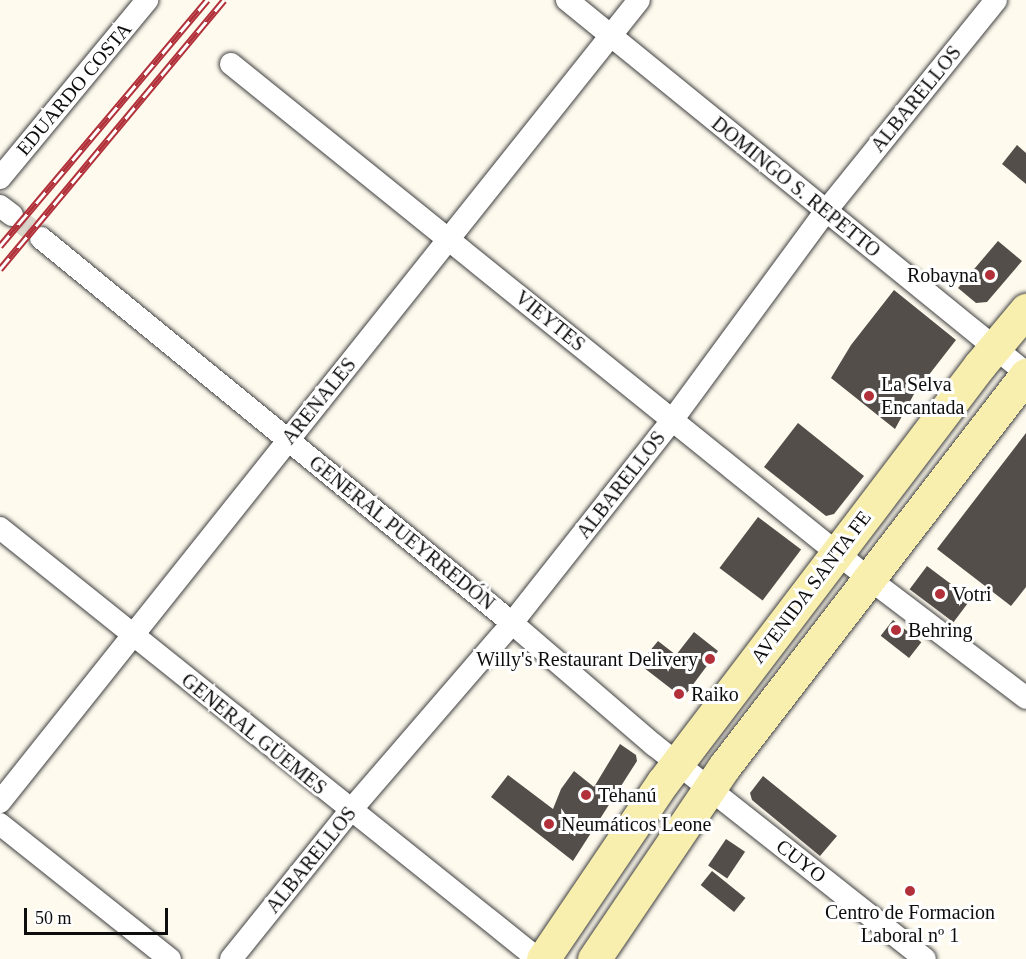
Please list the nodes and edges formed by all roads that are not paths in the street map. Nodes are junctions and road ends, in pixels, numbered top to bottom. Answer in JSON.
{"nodes":[{"id":1,"x":147,"y":0,"type":"edge"},
{"id":2,"x":567,"y":0,"type":"edge"},
{"id":3,"x":639,"y":0,"type":"edge"},
{"id":4,"x":996,"y":0,"type":"edge"},
{"id":5,"x":611,"y":34,"type":"junction"},
{"id":6,"x":231,"y":64,"type":"dead end"},
{"id":7,"x":0,"y":178,"type":"edge"},
{"id":8,"x":825,"y":212,"type":"junction"},
{"id":9,"x":40,"y":238,"type":"tunnel mouth"},
{"id":10,"x":448,"y":239,"type":"junction"},
{"id":11,"x":1026,"y":310,"type":"edge"},
{"id":12,"x":993,"y":347,"type":"junction"},
{"id":13,"x":1026,"y":374,"type":"edge"},
{"id":14,"x":673,"y":419,"type":"junction"},
{"id":15,"x":288,"y":440,"type":"junction"},
{"id":16,"x":0,"y":528,"type":"edge"},
{"id":17,"x":838,"y":551,"type":"junction"},
{"id":18,"x":868,"y":578,"type":"junction"},
{"id":19,"x":512,"y":623,"type":"junction"},
{"id":20,"x":132,"y":636,"type":"junction"},
{"id":21,"x":1026,"y":698,"type":"edge"},
{"id":22,"x":678,"y":763,"type":"junction"},
{"id":23,"x":708,"y":788,"type":"junction"},
{"id":24,"x":0,"y":802,"type":"edge"},
{"id":25,"x":350,"y":811,"type":"junction"},
{"id":26,"x":0,"y":824,"type":"edge"},
{"id":27,"x":170,"y":959,"type":"edge"},
{"id":28,"x":231,"y":959,"type":"edge"},
{"id":29,"x":538,"y":959,"type":"edge"},
{"id":30,"x":543,"y":959,"type":"edge"},
{"id":31,"x":594,"y":959,"type":"edge"},
{"id":32,"x":925,"y":959,"type":"edge"}],
"edges":[{"from":1,"to":7,"type":"street","name":"EDUARDO COSTA"},
{"from":2,"to":5,"type":"street","name":"DOMINGO S. REPETTO"},
{"from":3,"to":5,"type":"street","name":"ARENALES"},
{"from":4,"to":8,"type":"street","name":"ALBARELLOS"},
{"from":5,"to":8,"type":"street","name":"DOMINGO S. REPETTO"},
{"from":5,"to":10,"type":"street","name":"ARENALES"},
{"from":6,"to":10,"type":"street","name":"VIEYTES"},
{"from":8,"to":12,"type":"street","name":"DOMINGO S. REPETTO"},
{"from":8,"to":14,"type":"street","name":"ALBARELLOS"},
{"from":9,"to":15,"type":"street","name":"GENERAL PUEYRREDÓN"},
{"from":10,"to":14,"type":"street","name":"VIEYTES"},
{"from":10,"to":15,"type":"street","name":"ARENALES"},
{"from":11,"to":12,"type":"main road","name":"AVENIDA SANTA FE"},
{"from":12,"to":13,"type":"street","name":"DOMINGO S. REPETTO"},
{"from":12,"to":17,"type":"main road","name":"AVENIDA SANTA FE"},
{"from":13,"to":18,"type":"main road","name":"AVENIDA SANTA FE"},
{"from":14,"to":17,"type":"street","name":"VIEYTES"},
{"from":14,"to":19,"type":"street","name":"ALBARELLOS"},
{"from":15,"to":19,"type":"street","name":"GENERAL PUEYRREDÓN"},
{"from":15,"to":20,"type":"street","name":"ARENALES"},
{"from":16,"to":20,"type":"street","name":"GENERAL GÜEMES"},
{"from":17,"to":18,"type":"street","name":"VIEYTES"},
{"from":17,"to":22,"type":"main road","name":"AVENIDA SANTA FE"},
{"from":18,"to":21,"type":"street","name":"VIEYTES"},
{"from":18,"to":23,"type":"main road","name":"AVENIDA SANTA FE"},
{"from":19,"to":22,"type":"street","name":"GENERAL PUEYRREDÓN"},
{"from":19,"to":25,"type":"street","name":"ALBARELLOS"},
{"from":20,"to":24,"type":"street","name":"ARENALES"},
{"from":20,"to":25,"type":"street","name":"GENERAL GÜEMES"},
{"from":22,"to":23,"type":"street","name":"CUYO"},
{"from":22,"to":30,"type":"main road","name":"AVENIDA SANTA FE"},
{"from":23,"to":31,"type":"main road","name":"AVENIDA SANTA FE"},
{"from":23,"to":32,"type":"street","name":"CUYO"},
{"from":25,"to":28,"type":"street","name":"ALBARELLOS"},
{"from":25,"to":29,"type":"street","name":"GENERAL GÜEMES"},
{"from":26,"to":27,"type":"street"}]}
